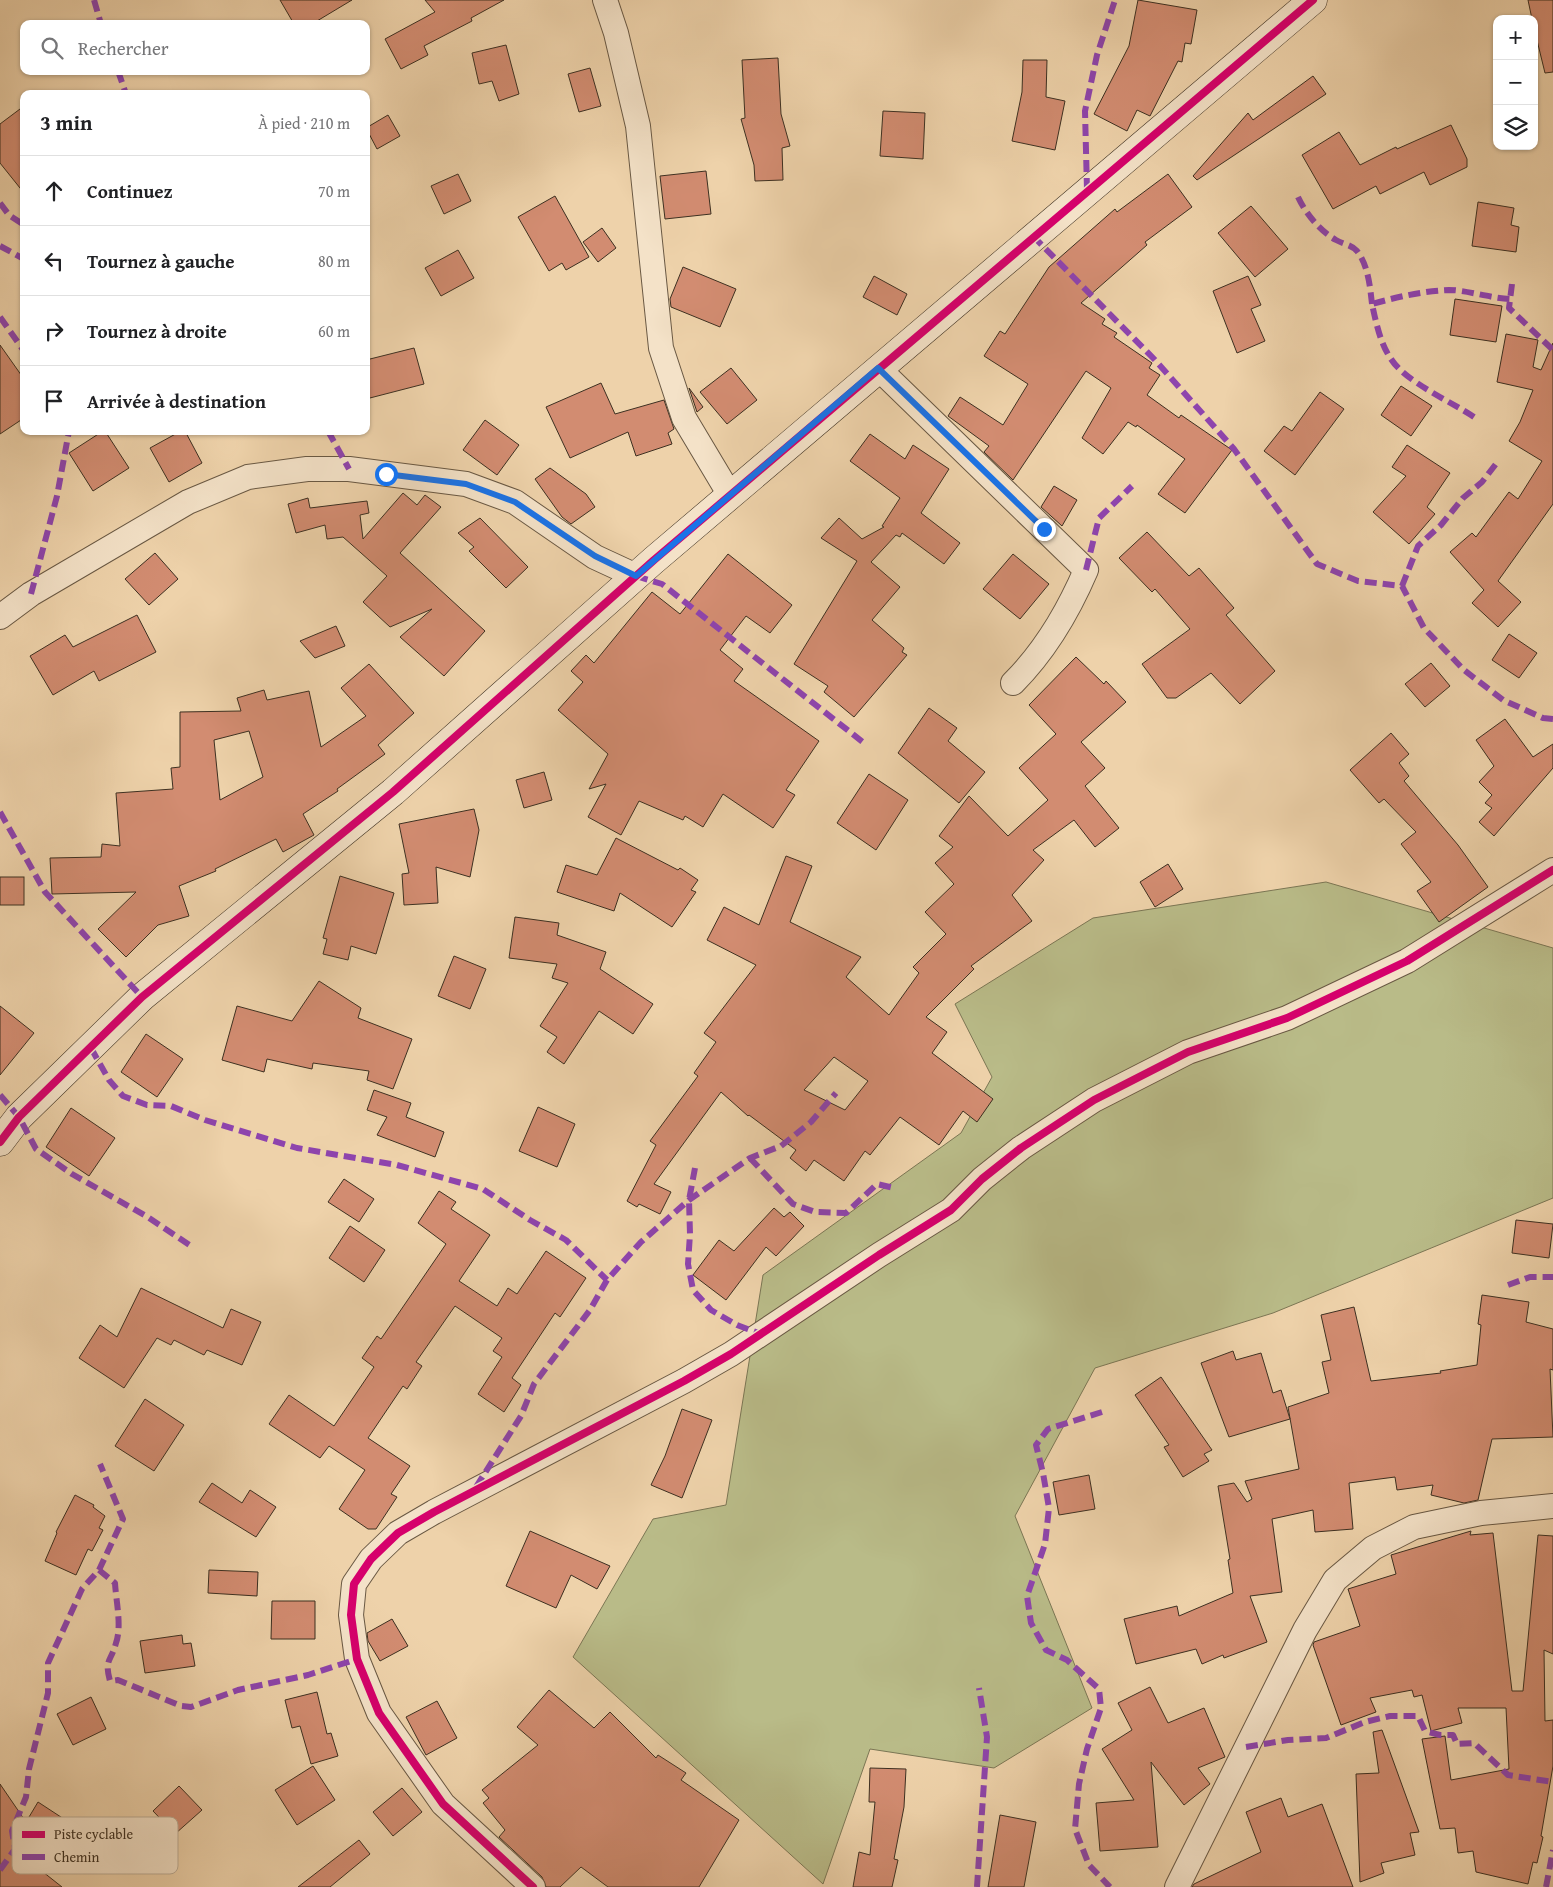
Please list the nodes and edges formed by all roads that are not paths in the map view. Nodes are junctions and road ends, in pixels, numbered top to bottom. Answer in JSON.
{"nodes":[{"id":1,"x":605,"y":0,"type":"edge"},
{"id":2,"x":1313,"y":0,"type":"edge"},
{"id":3,"x":878,"y":368,"type":"junction"},
{"id":4,"x":730,"y":495,"type":"junction"},
{"id":5,"x":636,"y":576,"type":"junction"},
{"id":6,"x":0,"y":617,"type":"edge"},
{"id":7,"x":1012,"y":683,"type":"dead end"},
{"id":8,"x":1553,"y":870,"type":"edge"},
{"id":9,"x":0,"y":1142,"type":"edge"},
{"id":10,"x":1553,"y":1506,"type":"edge"},
{"id":11,"x":533,"y":1887,"type":"edge"},
{"id":12,"x":1177,"y":1887,"type":"edge"}],
"edges":[{"from":1,"to":4,"type":"street"},
{"from":2,"to":3,"type":"street"},
{"from":3,"to":4,"type":"street"},
{"from":3,"to":7,"type":"street"},
{"from":4,"to":5,"type":"street"},
{"from":5,"to":6,"type":"street"},
{"from":5,"to":9,"type":"street"},
{"from":8,"to":11,"type":"street"},
{"from":10,"to":12,"type":"street"}]}
